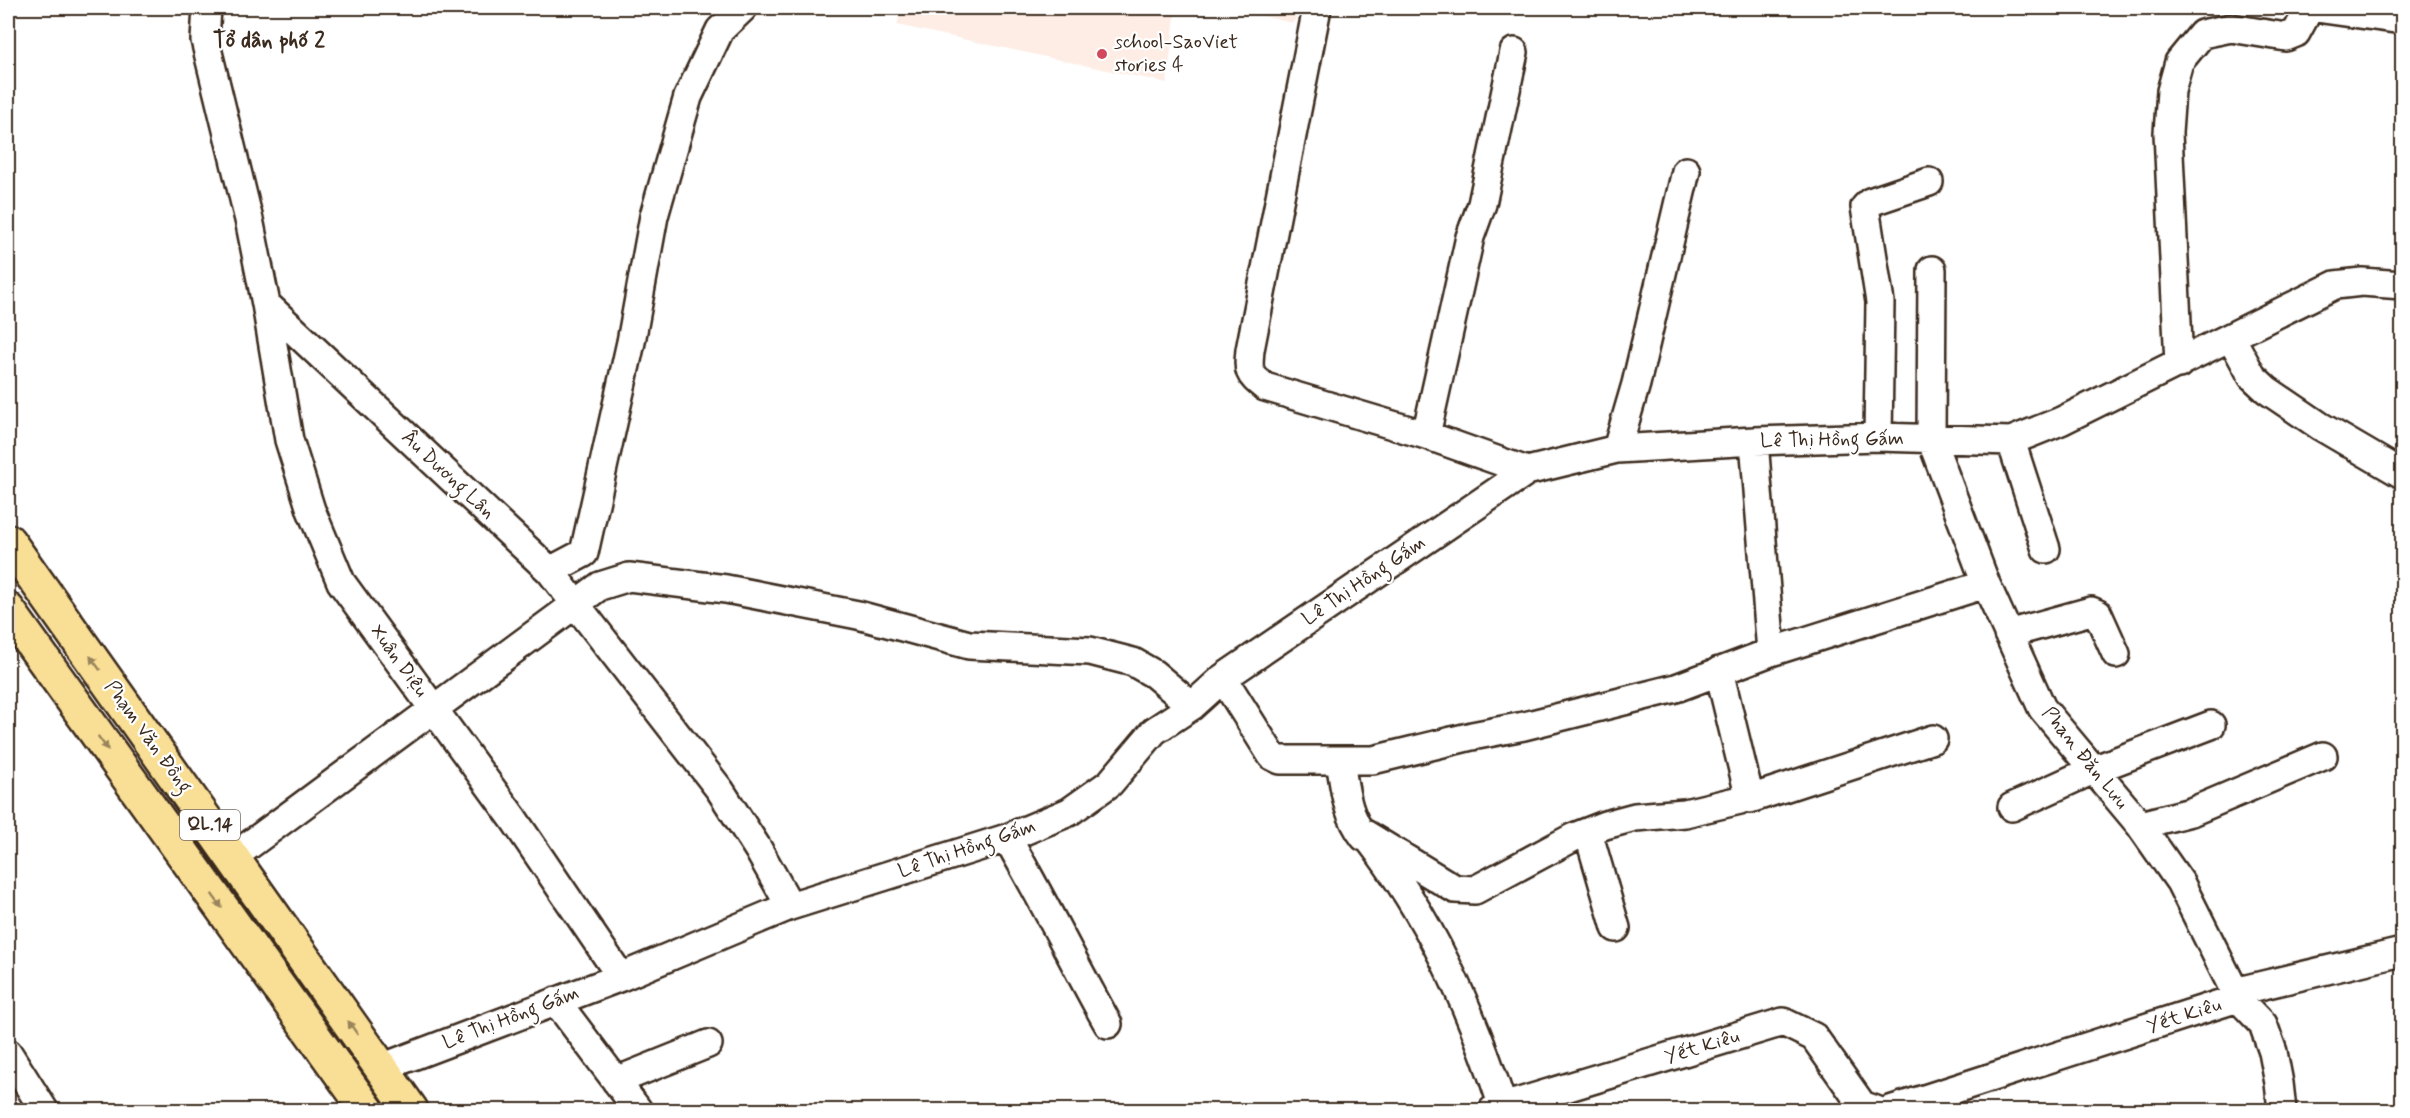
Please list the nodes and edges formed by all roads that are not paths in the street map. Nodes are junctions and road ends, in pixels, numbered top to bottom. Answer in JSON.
{"nodes":[{"id":1,"x":207,"y":8,"type":"edge"},
{"id":2,"x":743,"y":8,"type":"edge"},
{"id":3,"x":1317,"y":8,"type":"edge"},
{"id":4,"x":2317,"y":10,"type":"edge"},
{"id":5,"x":2403,"y":20,"type":"edge"},
{"id":6,"x":1514,"y":52,"type":"dead end"},
{"id":7,"x":1686,"y":171,"type":"dead end"},
{"id":8,"x":1929,"y":182,"type":"dead end"},
{"id":9,"x":1932,"y":270,"type":"dead end"},
{"id":10,"x":2403,"y":285,"type":"edge"},
{"id":11,"x":266,"y":304,"type":"junction"},
{"id":12,"x":2232,"y":337,"type":"junction"},
{"id":13,"x":2179,"y":364,"type":"junction"},
{"id":14,"x":1426,"y":435,"type":"junction"},
{"id":15,"x":1878,"y":437,"type":"junction"},
{"id":16,"x":1931,"y":439,"type":"junction"},
{"id":17,"x":1754,"y":441,"type":"junction"},
{"id":18,"x":2011,"y":441,"type":"junction"},
{"id":19,"x":1617,"y":449,"type":"junction"},
{"id":20,"x":1527,"y":471,"type":"junction"},
{"id":21,"x":2403,"y":474,"type":"edge"},
{"id":22,"x":8,"y":541,"type":"edge"},
{"id":23,"x":2046,"y":549,"type":"dead end"},
{"id":24,"x":550,"y":571,"type":"junction"},
{"id":25,"x":1986,"y":584,"type":"junction"},
{"id":26,"x":577,"y":604,"type":"junction"},
{"id":27,"x":8,"y":610,"type":"edge"},
{"id":28,"x":2008,"y":634,"type":"junction"},
{"id":29,"x":1771,"y":652,"type":"junction"},
{"id":30,"x":2116,"y":654,"type":"dead end"},
{"id":31,"x":1719,"y":671,"type":"junction"},
{"id":32,"x":1223,"y":678,"type":"junction"},
{"id":33,"x":1192,"y":706,"type":"junction"},
{"id":34,"x":434,"y":709,"type":"junction"},
{"id":35,"x":2211,"y":725,"type":"dead end"},
{"id":36,"x":1933,"y":739,"type":"dead end"},
{"id":37,"x":2323,"y":756,"type":"dead end"},
{"id":38,"x":1340,"y":761,"type":"junction"},
{"id":39,"x":2093,"y":770,"type":"junction"},
{"id":40,"x":1740,"y":800,"type":"dead end"},
{"id":41,"x":2012,"y":807,"type":"dead end"},
{"id":42,"x":2140,"y":825,"type":"junction"},
{"id":43,"x":1588,"y":832,"type":"junction"},
{"id":44,"x":1365,"y":834,"type":"junction"},
{"id":45,"x":1007,"y":838,"type":"junction"},
{"id":46,"x":233,"y":857,"type":"junction"},
{"id":47,"x":790,"y":906,"type":"junction"},
{"id":48,"x":1616,"y":928,"type":"dead end"},
{"id":49,"x":2403,"y":952,"type":"edge"},
{"id":50,"x":621,"y":978,"type":"junction"},
{"id":51,"x":2236,"y":995,"type":"junction"},
{"id":52,"x":556,"y":1001,"type":"junction"},
{"id":53,"x":1107,"y":1024,"type":"dead end"},
{"id":54,"x":708,"y":1044,"type":"dead end"},
{"id":55,"x":8,"y":1053,"type":"edge"},
{"id":56,"x":381,"y":1068,"type":"junction"},
{"id":57,"x":616,"y":1081,"type":"junction"},
{"id":58,"x":359,"y":1108,"type":"edge"},
{"id":59,"x":1498,"y":1109,"type":"edge"},
{"id":60,"x":1903,"y":1109,"type":"edge"},
{"id":61,"x":44,"y":1110,"type":"edge"},
{"id":62,"x":411,"y":1110,"type":"edge"},
{"id":63,"x":638,"y":1110,"type":"edge"},
{"id":64,"x":1876,"y":1110,"type":"edge"},
{"id":65,"x":2282,"y":1110,"type":"edge"}],
"edges":[{"from":1,"to":11,"type":"street"},
{"from":2,"to":24,"type":"street"},
{"from":3,"to":14,"type":"street"},
{"from":4,"to":5,"type":"street"},
{"from":4,"to":13,"type":"street"},
{"from":6,"to":14,"type":"street"},
{"from":7,"to":19,"type":"street"},
{"from":8,"to":15,"type":"street"},
{"from":9,"to":16,"type":"street"},
{"from":10,"to":12,"type":"street","name":"Lê Thị Hồng Gấm"},
{"from":11,"to":24,"type":"street","name":"Âu Dương Lân"},
{"from":11,"to":34,"type":"street","name":"Xuân Diệu"},
{"from":12,"to":13,"type":"street","name":"Lê Thị Hồng Gấm"},
{"from":12,"to":21,"type":"street"},
{"from":13,"to":18,"type":"street","name":"Lê Thị Hồng Gấm"},
{"from":14,"to":20,"type":"street"},
{"from":15,"to":16,"type":"street","name":"Lê Thị Hồng Gấm"},
{"from":15,"to":17,"type":"street","name":"Lê Thị Hồng Gấm"},
{"from":16,"to":18,"type":"street","name":"Lê Thị Hồng Gấm"},
{"from":16,"to":25,"type":"street","name":"Phan Đăn Lưu"},
{"from":17,"to":19,"type":"street","name":"Lê Thị Hồng Gấm"},
{"from":17,"to":29,"type":"street"},
{"from":18,"to":23,"type":"street"},
{"from":19,"to":20,"type":"street","name":"Lê Thị Hồng Gấm"},
{"from":20,"to":32,"type":"street","name":"Lê Thị Hồng Gấm"},
{"from":46,"to":22,"type":"main road","name":"Phạm Văn Đồng","number":"QL.14","one_way":true},
{"from":24,"to":26,"type":"street","name":"Âu Dương Lân"},
{"from":25,"to":28,"type":"street","name":"Phan Đăn Lưu"},
{"from":25,"to":29,"type":"street"},
{"from":26,"to":33,"type":"street"},
{"from":26,"to":34,"type":"street"},
{"from":26,"to":47,"type":"street","name":"Âu Dương Lân"},
{"from":27,"to":58,"type":"main road","name":"Phạm Văn Đồng","number":"QL.14","one_way":true},
{"from":28,"to":30,"type":"street"},
{"from":28,"to":39,"type":"street","name":"Phan Đăn Lưu"},
{"from":29,"to":31,"type":"street"},
{"from":31,"to":36,"type":"street"},
{"from":31,"to":38,"type":"street"},
{"from":32,"to":33,"type":"street","name":"Lê Thị Hồng Gấm"},
{"from":32,"to":38,"type":"street"},
{"from":33,"to":45,"type":"street","name":"Lê Thị Hồng Gấm"},
{"from":34,"to":46,"type":"street"},
{"from":34,"to":50,"type":"street","name":"Xuân Diệu"},
{"from":35,"to":39,"type":"street"},
{"from":37,"to":42,"type":"street"},
{"from":38,"to":44,"type":"street"},
{"from":39,"to":41,"type":"street"},
{"from":39,"to":42,"type":"street","name":"Phan Đăn Lưu"},
{"from":40,"to":43,"type":"street"},
{"from":42,"to":51,"type":"street","name":"Phan Đăn Lưu"},
{"from":43,"to":44,"type":"street"},
{"from":43,"to":48,"type":"street"},
{"from":44,"to":59,"type":"street"},
{"from":45,"to":47,"type":"street","name":"Lê Thị Hồng Gấm"},
{"from":45,"to":53,"type":"street"},
{"from":56,"to":46,"type":"main road","name":"Phạm Văn Đồng","number":"QL.14","one_way":true},
{"from":47,"to":50,"type":"street","name":"Lê Thị Hồng Gấm"},
{"from":49,"to":51,"type":"street","name":"Yết Kiêu"},
{"from":50,"to":52,"type":"street","name":"Lê Thị Hồng Gấm"},
{"from":51,"to":60,"type":"street","name":"Yết Kiêu"},
{"from":51,"to":65,"type":"street","name":"Phan Đăn Lưu"},
{"from":52,"to":56,"type":"street","name":"Lê Thị Hồng Gấm"},
{"from":52,"to":57,"type":"street"},
{"from":54,"to":57,"type":"street"},
{"from":55,"to":61,"type":"street"},
{"from":56,"to":62,"type":"main road","name":"Phạm Văn Đồng","number":"QL.14"},
{"from":57,"to":63,"type":"street"},
{"from":59,"to":64,"type":"street","name":"Yết Kiêu"}]}
